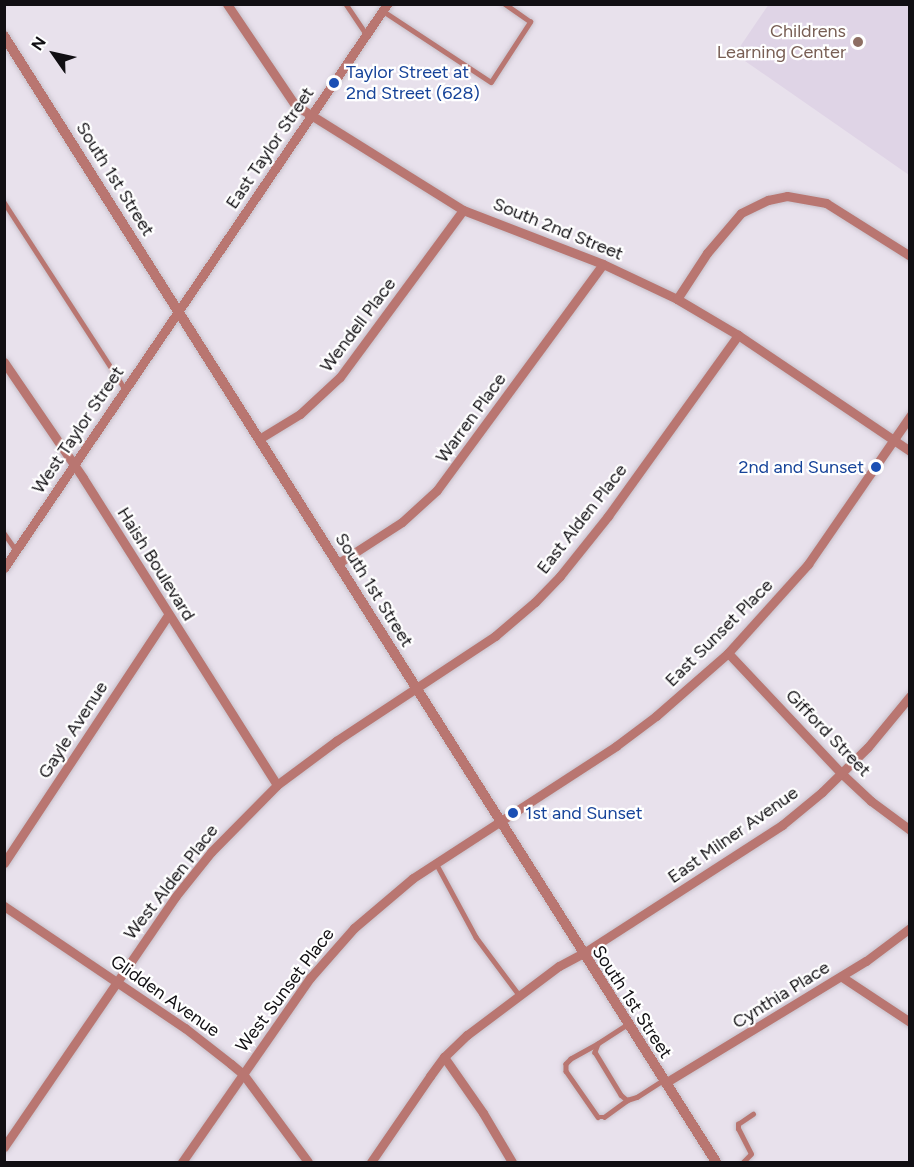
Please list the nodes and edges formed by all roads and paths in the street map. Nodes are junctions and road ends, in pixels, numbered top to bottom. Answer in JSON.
{"nodes":[{"id":1,"x":227,"y":4,"type":"edge"},
{"id":2,"x":346,"y":4,"type":"edge"},
{"id":3,"x":504,"y":4,"type":"edge"},
{"id":4,"x":385,"y":8,"type":"edge"},
{"id":5,"x":367,"y":35,"type":"junction"},
{"id":6,"x":4,"y":36,"type":"edge"},
{"id":7,"x":312,"y":115,"type":"junction"},
{"id":8,"x":4,"y":202,"type":"edge"},
{"id":9,"x":464,"y":210,"type":"junction"},
{"id":10,"x":909,"y":256,"type":"edge"},
{"id":11,"x":603,"y":264,"type":"junction"},
{"id":12,"x":676,"y":299,"type":"junction"},
{"id":13,"x":178,"y":310,"type":"junction"},
{"id":14,"x":738,"y":335,"type":"junction"},
{"id":15,"x":4,"y":362,"type":"edge"},
{"id":16,"x":125,"y":389,"type":"junction"},
{"id":17,"x":909,"y":416,"type":"edge"},
{"id":18,"x":259,"y":439,"type":"junction"},
{"id":19,"x":893,"y":440,"type":"junction"},
{"id":20,"x":909,"y":451,"type":"edge"},
{"id":21,"x":74,"y":465,"type":"junction"},
{"id":22,"x":4,"y":533,"type":"edge"},
{"id":23,"x":16,"y":550,"type":"junction"},
{"id":24,"x":337,"y":564,"type":"junction"},
{"id":25,"x":4,"y":568,"type":"edge"},
{"id":26,"x":168,"y":615,"type":"junction"},
{"id":27,"x":728,"y":653,"type":"junction"},
{"id":28,"x":417,"y":689,"type":"junction"},
{"id":29,"x":909,"y":696,"type":"edge"},
{"id":30,"x":841,"y":773,"type":"junction"},
{"id":31,"x":277,"y":785,"type":"junction"},
{"id":32,"x":500,"y":822,"type":"junction"},
{"id":33,"x":909,"y":830,"type":"edge"},
{"id":34,"x":4,"y":863,"type":"edge"},
{"id":35,"x":436,"y":863,"type":"junction"},
{"id":36,"x":4,"y":906,"type":"edge"},
{"id":37,"x":909,"y":928,"type":"edge"},
{"id":38,"x":582,"y":954,"type":"junction"},
{"id":39,"x":842,"y":977,"type":"junction"},
{"id":40,"x":117,"y":981,"type":"junction"},
{"id":41,"x":519,"y":995,"type":"junction"},
{"id":42,"x":909,"y":1022,"type":"edge"},
{"id":43,"x":627,"y":1025,"type":"junction"},
{"id":44,"x":598,"y":1044,"type":"junction"},
{"id":45,"x":444,"y":1057,"type":"junction"},
{"id":46,"x":243,"y":1074,"type":"junction"},
{"id":47,"x":664,"y":1082,"type":"junction"},
{"id":48,"x":627,"y":1100,"type":"junction"},
{"id":49,"x":753,"y":1114,"type":"dead end"},
{"id":50,"x":4,"y":1147,"type":"edge"},
{"id":51,"x":182,"y":1162,"type":"edge"},
{"id":52,"x":308,"y":1162,"type":"edge"},
{"id":53,"x":371,"y":1162,"type":"edge"},
{"id":54,"x":512,"y":1162,"type":"edge"},
{"id":55,"x":716,"y":1162,"type":"edge"},
{"id":56,"x":743,"y":1162,"type":"edge"}],
"edges":[{"from":1,"to":7,"type":"street","name":"South 2nd Street"},
{"from":2,"to":5,"type":"lane"},
{"from":3,"to":4,"type":"lane"},
{"from":4,"to":5,"type":"street","name":"East Taylor Street"},
{"from":5,"to":7,"type":"street","name":"East Taylor Street"},
{"from":6,"to":13,"type":"street","name":"South 1st Street"},
{"from":7,"to":9,"type":"street","name":"South 2nd Street"},
{"from":7,"to":13,"type":"street","name":"East Taylor Street"},
{"from":8,"to":16,"type":"lane"},
{"from":9,"to":11,"type":"street","name":"South 2nd Street"},
{"from":9,"to":18,"type":"street","name":"Wendell Place"},
{"from":10,"to":12,"type":"street"},
{"from":11,"to":12,"type":"street","name":"South 2nd Street"},
{"from":11,"to":24,"type":"street","name":"Warren Place"},
{"from":12,"to":14,"type":"street","name":"South 2nd Street"},
{"from":13,"to":16,"type":"street","name":"West Taylor Street"},
{"from":13,"to":18,"type":"street","name":"South 1st Street"},
{"from":14,"to":19,"type":"street","name":"South 2nd Street"},
{"from":14,"to":28,"type":"street","name":"East Alden Place"},
{"from":15,"to":21,"type":"street","name":"Haish Boulevard"},
{"from":16,"to":21,"type":"street","name":"West Taylor Street"},
{"from":17,"to":19,"type":"street","name":"East Sunset Place"},
{"from":18,"to":24,"type":"street","name":"South 1st Street"},
{"from":19,"to":20,"type":"street","name":"South 2nd Street"},
{"from":19,"to":27,"type":"street","name":"East Sunset Place"},
{"from":21,"to":23,"type":"street","name":"West Taylor Street"},
{"from":21,"to":26,"type":"street","name":"Haish Boulevard"},
{"from":22,"to":23,"type":"lane"},
{"from":23,"to":25,"type":"street","name":"West Taylor Street"},
{"from":24,"to":28,"type":"street","name":"South 1st Street"},
{"from":26,"to":31,"type":"street","name":"Haish Boulevard"},
{"from":26,"to":34,"type":"street","name":"Gayle Avenue"},
{"from":27,"to":30,"type":"street","name":"Gifford Street"},
{"from":27,"to":32,"type":"street","name":"East Sunset Place"},
{"from":28,"to":31,"type":"street","name":"West Alden Place"},
{"from":28,"to":32,"type":"street","name":"South 1st Street"},
{"from":29,"to":30,"type":"street","name":"East Milner Avenue"},
{"from":30,"to":33,"type":"street","name":"Gifford Street"},
{"from":30,"to":38,"type":"street","name":"East Milner Avenue"},
{"from":31,"to":40,"type":"street","name":"West Alden Place"},
{"from":32,"to":35,"type":"street","name":"West Sunset Place"},
{"from":32,"to":38,"type":"street","name":"South 1st Street"},
{"from":35,"to":41,"type":"lane"},
{"from":35,"to":46,"type":"street","name":"West Sunset Place"},
{"from":36,"to":40,"type":"street","name":"Glidden Avenue"},
{"from":37,"to":39,"type":"street","name":"Cynthia Place"},
{"from":38,"to":41,"type":"street","name":"East Milner Avenue"},
{"from":38,"to":43,"type":"street","name":"South 1st Street"},
{"from":39,"to":42,"type":"street"},
{"from":39,"to":47,"type":"street","name":"Cynthia Place"},
{"from":40,"to":46,"type":"street","name":"Glidden Avenue"},
{"from":40,"to":50,"type":"street","name":"West Alden Place"},
{"from":41,"to":45,"type":"street","name":"East Milner Avenue"},
{"from":43,"to":44,"type":"lane"},
{"from":43,"to":47,"type":"street","name":"South 1st Street"},
{"from":44,"to":48,"type":"lane"},
{"from":44,"to":48,"type":"lane"},
{"from":45,"to":53,"type":"street","name":"East Milner Avenue"},
{"from":45,"to":54,"type":"street"},
{"from":46,"to":51,"type":"street","name":"West Sunset Place"},
{"from":46,"to":52,"type":"street","name":"Glidden Avenue"},
{"from":47,"to":48,"type":"lane"},
{"from":47,"to":55,"type":"street","name":"South 1st Street"},
{"from":49,"to":56,"type":"lane"}]}
